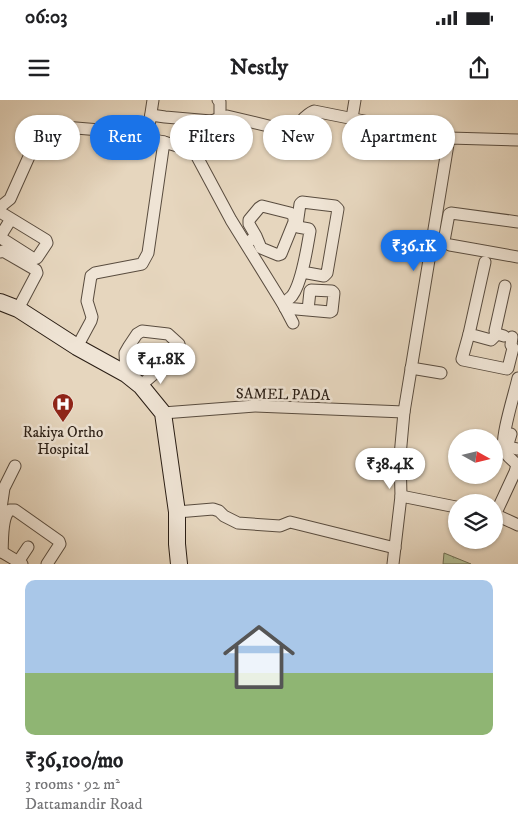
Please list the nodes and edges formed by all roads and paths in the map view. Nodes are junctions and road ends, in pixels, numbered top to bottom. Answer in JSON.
{"nodes":[{"id":1,"x":153,"y":100,"type":"edge"},
{"id":2,"x":218,"y":100,"type":"edge"},
{"id":3,"x":355,"y":100,"type":"edge"},
{"id":4,"x":151,"y":115,"type":"edge"},
{"id":5,"x":217,"y":115,"type":"edge"},
{"id":6,"x":352,"y":115,"type":"edge"},
{"id":7,"x":342,"y":116,"type":"edge"},
{"id":8,"x":253,"y":122,"type":"edge"},
{"id":9,"x":90,"y":129,"type":"edge"},
{"id":10,"x":455,"y":138,"type":"edge"},
{"id":11,"x":518,"y":140,"type":"edge"},
{"id":12,"x":160,"y":141,"type":"edge"},
{"id":13,"x":164,"y":142,"type":"junction"},
{"id":14,"x":170,"y":144,"type":"edge"},
{"id":15,"x":199,"y":160,"type":"edge"},
{"id":16,"x":445,"y":160,"type":"edge"},
{"id":17,"x":438,"y":207,"type":"junction"},
{"id":18,"x":0,"y":208,"type":"edge"},
{"id":19,"x":0,"y":212,"type":"edge"},
{"id":20,"x":518,"y":215,"type":"edge"},
{"id":21,"x":11,"y":219,"type":"dead end"},
{"id":22,"x":518,"y":222,"type":"edge"},
{"id":23,"x":434,"y":227,"type":"junction"},
{"id":24,"x":446,"y":229,"type":"junction"},
{"id":25,"x":251,"y":239,"type":"junction"},
{"id":26,"x":0,"y":252,"type":"edge"},
{"id":27,"x":518,"y":257,"type":"edge"},
{"id":28,"x":486,"y":262,"type":"dead end"},
{"id":29,"x":302,"y":272,"type":"junction"},
{"id":30,"x":505,"y":286,"type":"dead end"},
{"id":31,"x":0,"y":302,"type":"edge"},
{"id":32,"x":284,"y":306,"type":"junction"},
{"id":33,"x":18,"y":309,"type":"junction"},
{"id":34,"x":308,"y":310,"type":"dead end"},
{"id":35,"x":293,"y":323,"type":"dead end"},
{"id":36,"x":469,"y":334,"type":"junction"},
{"id":37,"x":497,"y":334,"type":"junction"},
{"id":38,"x":515,"y":338,"type":"edge"},
{"id":39,"x":77,"y":347,"type":"junction"},
{"id":40,"x":420,"y":349,"type":"dead end"},
{"id":41,"x":414,"y":368,"type":"junction"},
{"id":42,"x":441,"y":373,"type":"dead end"},
{"id":43,"x":126,"y":374,"type":"junction"},
{"id":44,"x":518,"y":378,"type":"edge"},
{"id":45,"x":140,"y":386,"type":"junction"},
{"id":46,"x":518,"y":408,"type":"edge"},
{"id":47,"x":404,"y":412,"type":"junction"},
{"id":48,"x":163,"y":413,"type":"junction"},
{"id":49,"x":516,"y":453,"type":"edge"},
{"id":50,"x":15,"y":466,"type":"dead end"},
{"id":51,"x":402,"y":496,"type":"junction"},
{"id":52,"x":503,"y":497,"type":"edge"},
{"id":53,"x":448,"y":505,"type":"edge"},
{"id":54,"x":177,"y":512,"type":"junction"},
{"id":55,"x":0,"y":515,"type":"edge"},
{"id":56,"x":503,"y":518,"type":"edge"},
{"id":57,"x":518,"y":524,"type":"edge"},
{"id":58,"x":28,"y":547,"type":"dead end"},
{"id":59,"x":395,"y":548,"type":"junction"},
{"id":60,"x":1,"y":552,"type":"edge"},
{"id":61,"x":20,"y":563,"type":"edge"},
{"id":62,"x":47,"y":564,"type":"edge"},
{"id":63,"x":179,"y":564,"type":"edge"},
{"id":64,"x":393,"y":564,"type":"edge"}],
"edges":[{"from":1,"to":4,"type":"street"},
{"from":2,"to":5,"type":"street"},
{"from":3,"to":6,"type":"street"},
{"from":7,"to":8,"type":"street"},
{"from":9,"to":18,"type":"street"},
{"from":10,"to":11,"type":"street"},
{"from":12,"to":13,"type":"street"},
{"from":13,"to":14,"type":"street"},
{"from":13,"to":39,"type":"street"},
{"from":15,"to":25,"type":"street"},
{"from":16,"to":17,"type":"street"},
{"from":17,"to":20,"type":"street"},
{"from":17,"to":23,"type":"street"},
{"from":19,"to":21,"type":"street"},
{"from":22,"to":24,"type":"street"},
{"from":23,"to":24,"type":"street"},
{"from":23,"to":41,"type":"street"},
{"from":24,"to":27,"type":"street"},
{"from":25,"to":25,"type":"street"},
{"from":25,"to":32,"type":"street"},
{"from":26,"to":33,"type":"street"},
{"from":28,"to":36,"type":"street"},
{"from":29,"to":29,"type":"street"},
{"from":29,"to":32,"type":"street"},
{"from":30,"to":37,"type":"street"},
{"from":31,"to":33,"type":"main road"},
{"from":32,"to":34,"type":"street"},
{"from":32,"to":35,"type":"street"},
{"from":33,"to":39,"type":"main road"},
{"from":36,"to":37,"type":"street"},
{"from":36,"to":38,"type":"street"},
{"from":37,"to":38,"type":"street"},
{"from":39,"to":43,"type":"main road"},
{"from":40,"to":41,"type":"street"},
{"from":41,"to":42,"type":"street"},
{"from":41,"to":47,"type":"street"},
{"from":43,"to":45,"type":"main road"},
{"from":43,"to":45,"type":"street"},
{"from":44,"to":49,"type":"street"},
{"from":45,"to":48,"type":"main road"},
{"from":46,"to":49,"type":"street"},
{"from":47,"to":48,"type":"street","name":"SAMEL PADA"},
{"from":47,"to":51,"type":"street"},
{"from":48,"to":54,"type":"main road"},
{"from":49,"to":52,"type":"street"},
{"from":50,"to":55,"type":"street"},
{"from":51,"to":53,"type":"street"},
{"from":51,"to":59,"type":"street"},
{"from":54,"to":59,"type":"street"},
{"from":54,"to":63,"type":"main road"},
{"from":56,"to":57,"type":"street"},
{"from":58,"to":61,"type":"street"},
{"from":59,"to":64,"type":"street"},
{"from":60,"to":61,"type":"street"},
{"from":60,"to":62,"type":"street"}]}
